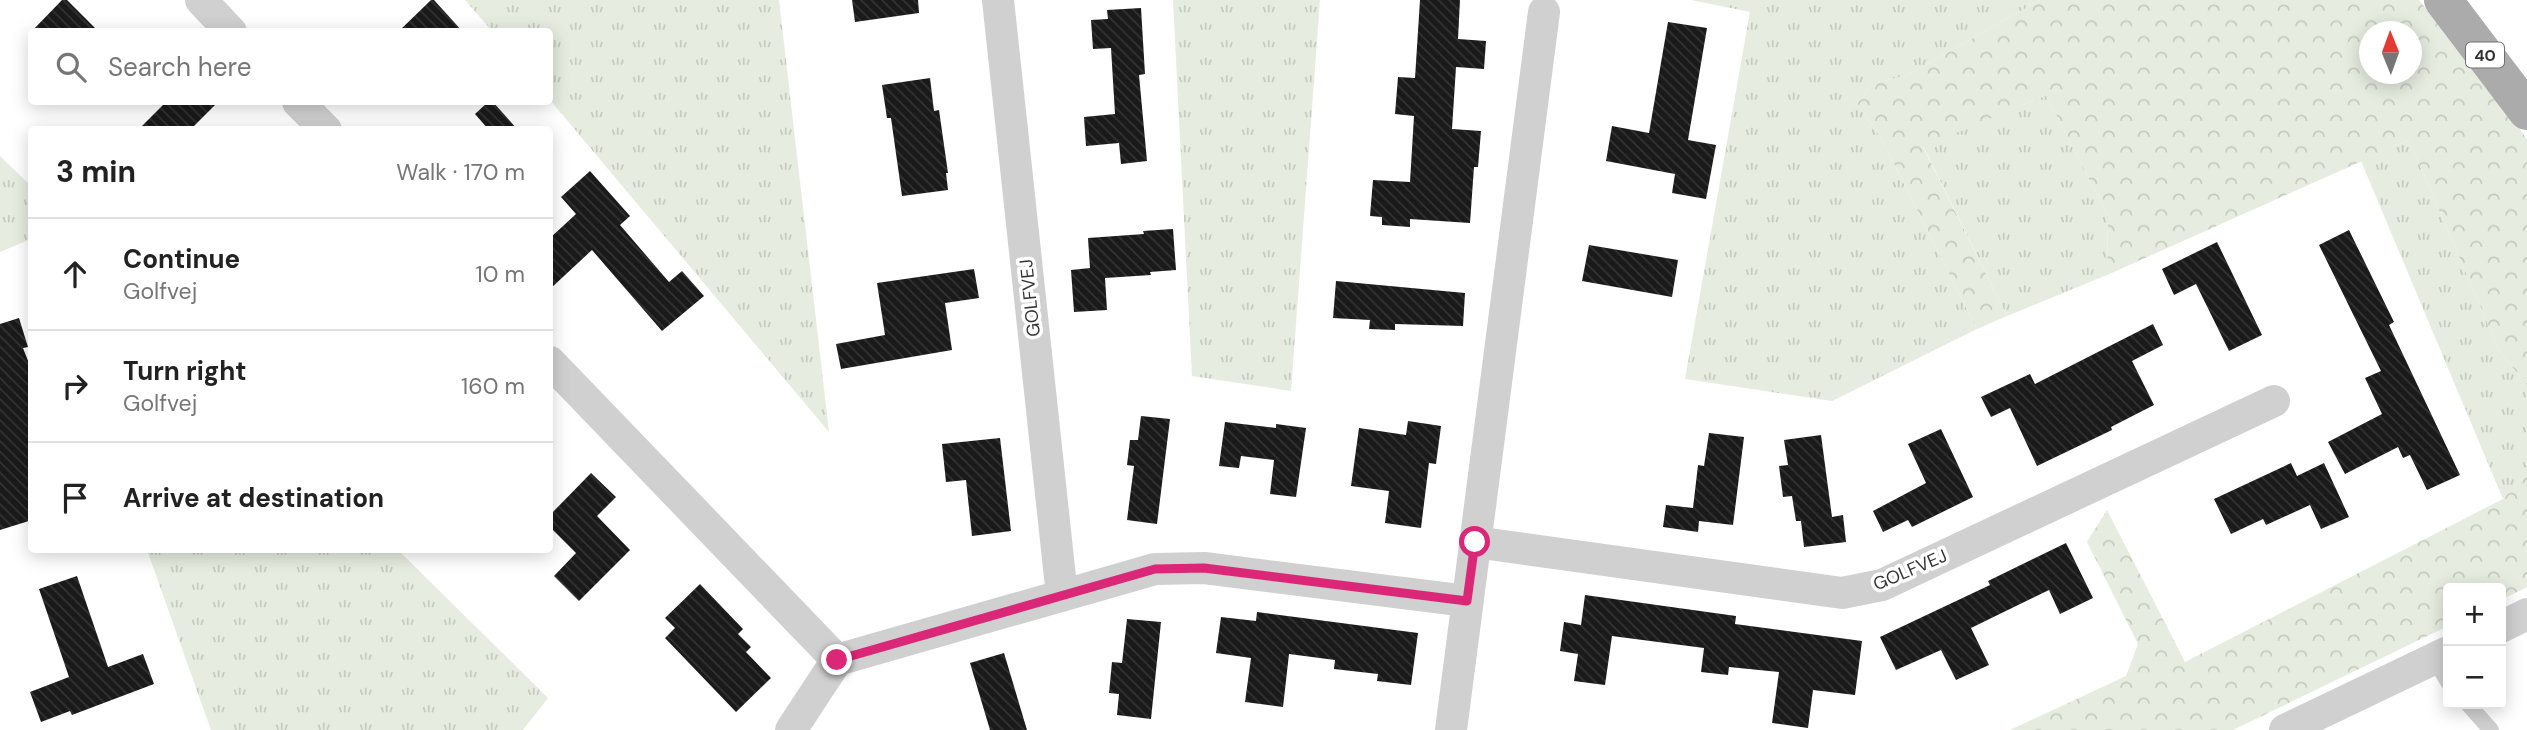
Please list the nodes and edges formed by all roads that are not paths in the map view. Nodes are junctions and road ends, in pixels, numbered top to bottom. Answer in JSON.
{"nodes":[{"id":1,"x":201,"y":0,"type":"edge"},
{"id":2,"x":998,"y":0,"type":"edge"},
{"id":3,"x":2443,"y":0,"type":"edge"},
{"id":4,"x":1544,"y":12,"type":"dead end"},
{"id":5,"x":227,"y":28,"type":"edge"},
{"id":6,"x":302,"y":105,"type":"edge"},
{"id":7,"x":2527,"y":111,"type":"edge"},
{"id":8,"x":322,"y":126,"type":"edge"},
{"id":9,"x":553,"y":365,"type":"edge"},
{"id":10,"x":2274,"y":401,"type":"dead end"},
{"id":11,"x":1475,"y":542,"type":"junction"},
{"id":12,"x":1062,"y":596,"type":"junction"},
{"id":13,"x":1467,"y":601,"type":"junction"},
{"id":14,"x":2527,"y":614,"type":"edge"},
{"id":15,"x":2506,"y":624,"type":"edge"},
{"id":16,"x":837,"y":660,"type":"junction"},
{"id":17,"x":2443,"y":664,"type":"edge"},
{"id":18,"x":2472,"y":709,"type":"edge"},
{"id":19,"x":790,"y":730,"type":"edge"},
{"id":20,"x":1451,"y":730,"type":"edge"},
{"id":21,"x":2285,"y":730,"type":"edge"},
{"id":22,"x":2491,"y":730,"type":"edge"}],
"edges":[{"from":1,"to":5,"type":"street"},
{"from":2,"to":12,"type":"street","name":"GOLFVEJ"},
{"from":3,"to":7,"type":"main road","number":"40"},
{"from":4,"to":11,"type":"street"},
{"from":6,"to":8,"type":"street"},
{"from":9,"to":16,"type":"street"},
{"from":10,"to":11,"type":"street","name":"GOLFVEJ"},
{"from":11,"to":13,"type":"street"},
{"from":12,"to":13,"type":"street"},
{"from":12,"to":16,"type":"street"},
{"from":13,"to":20,"type":"street"},
{"from":14,"to":15,"type":"street"},
{"from":16,"to":19,"type":"street"},
{"from":17,"to":21,"type":"street"},
{"from":18,"to":22,"type":"lane"}]}
